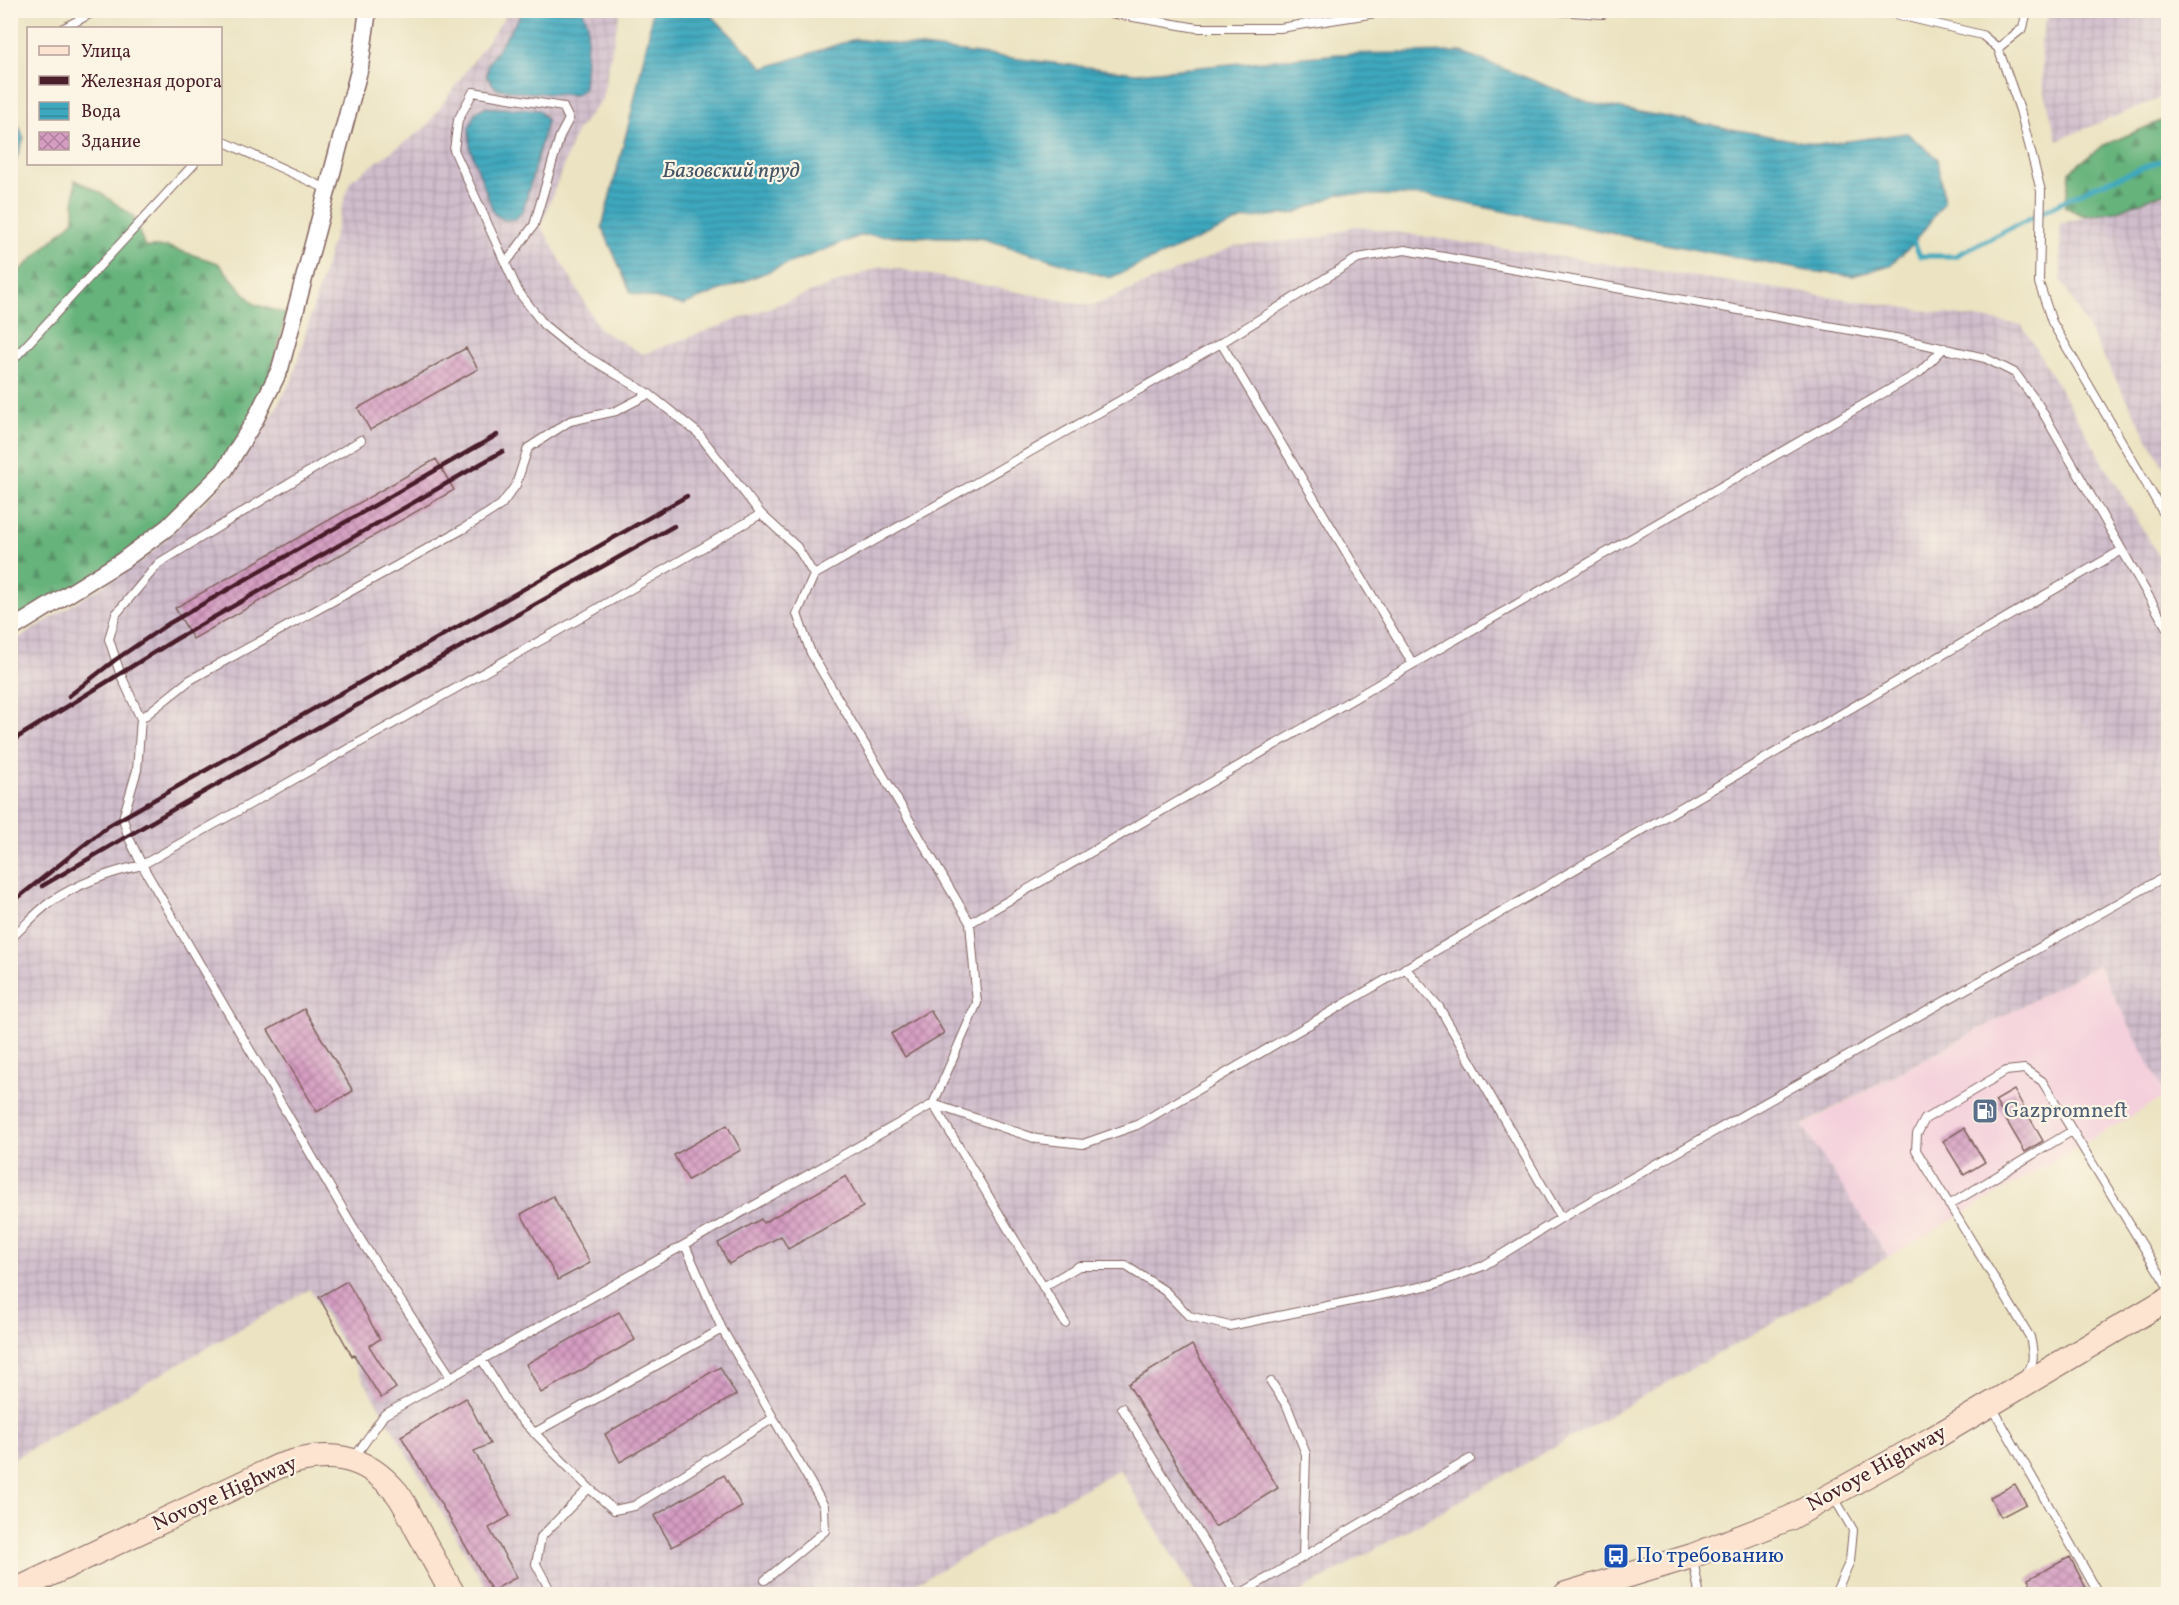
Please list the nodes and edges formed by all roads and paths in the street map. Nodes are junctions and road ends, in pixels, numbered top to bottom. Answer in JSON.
{"nodes":[{"id":1,"x":97,"y":10,"type":"edge"},
{"id":2,"x":368,"y":10,"type":"edge"},
{"id":3,"x":1093,"y":10,"type":"edge"},
{"id":4,"x":1428,"y":10,"type":"edge"},
{"id":5,"x":1541,"y":10,"type":"edge"},
{"id":6,"x":1608,"y":10,"type":"edge"},
{"id":7,"x":1878,"y":10,"type":"edge"},
{"id":8,"x":2027,"y":10,"type":"edge"},
{"id":9,"x":66,"y":27,"type":"edge"},
{"id":10,"x":1998,"y":48,"type":"junction"},
{"id":11,"x":222,"y":141,"type":"edge"},
{"id":12,"x":193,"y":165,"type":"edge"},
{"id":13,"x":327,"y":189,"type":"junction"},
{"id":14,"x":506,"y":263,"type":"junction"},
{"id":15,"x":1221,"y":343,"type":"junction"},
{"id":16,"x":1944,"y":348,"type":"junction"},
{"id":17,"x":10,"y":363,"type":"edge"},
{"id":18,"x":648,"y":394,"type":"junction"},
{"id":19,"x":361,"y":440,"type":"dead end"},
{"id":20,"x":761,"y":514,"type":"junction"},
{"id":21,"x":2169,"y":521,"type":"edge"},
{"id":22,"x":2121,"y":550,"type":"junction"},
{"id":23,"x":814,"y":574,"type":"junction"},
{"id":24,"x":10,"y":630,"type":"edge"},
{"id":25,"x":2169,"y":630,"type":"edge"},
{"id":26,"x":1413,"y":664,"type":"junction"},
{"id":27,"x":141,"y":719,"type":"junction"},
{"id":28,"x":142,"y":865,"type":"junction"},
{"id":29,"x":2169,"y":875,"type":"edge"},
{"id":30,"x":970,"y":923,"type":"junction"},
{"id":31,"x":10,"y":939,"type":"edge"},
{"id":32,"x":1406,"y":968,"type":"junction"},
{"id":33,"x":933,"y":1104,"type":"junction"},
{"id":34,"x":2072,"y":1131,"type":"junction"},
{"id":35,"x":1949,"y":1205,"type":"junction"},
{"id":36,"x":1561,"y":1218,"type":"junction"},
{"id":37,"x":685,"y":1245,"type":"junction"},
{"id":38,"x":2169,"y":1266,"type":"edge"},
{"id":39,"x":2158,"y":1271,"type":"junction"},
{"id":40,"x":1043,"y":1287,"type":"junction"},
{"id":41,"x":2167,"y":1300,"type":"edge"},
{"id":42,"x":1065,"y":1323,"type":"dead end"},
{"id":43,"x":722,"y":1329,"type":"junction"},
{"id":44,"x":482,"y":1360,"type":"junction"},
{"id":45,"x":451,"y":1377,"type":"junction"},
{"id":46,"x":1271,"y":1382,"type":"dead end"},
{"id":47,"x":1999,"y":1399,"type":"junction"},
{"id":48,"x":1122,"y":1408,"type":"dead end"},
{"id":49,"x":772,"y":1419,"type":"junction"},
{"id":50,"x":534,"y":1433,"type":"junction"},
{"id":51,"x":1470,"y":1459,"type":"dead end"},
{"id":52,"x":352,"y":1460,"type":"junction"},
{"id":53,"x":589,"y":1488,"type":"junction"},
{"id":54,"x":1832,"y":1495,"type":"junction"},
{"id":55,"x":1692,"y":1556,"type":"junction"},
{"id":56,"x":1303,"y":1557,"type":"junction"},
{"id":57,"x":765,"y":1580,"type":"dead end"},
{"id":58,"x":10,"y":1593,"type":"edge"},
{"id":59,"x":453,"y":1594,"type":"edge"},
{"id":60,"x":552,"y":1594,"type":"edge"},
{"id":61,"x":1238,"y":1594,"type":"edge"},
{"id":62,"x":1566,"y":1594,"type":"edge"},
{"id":63,"x":1697,"y":1594,"type":"edge"},
{"id":64,"x":1835,"y":1594,"type":"edge"},
{"id":65,"x":2099,"y":1594,"type":"edge"}],
"edges":[{"from":1,"to":9,"type":"lane"},
{"from":2,"to":13,"type":"street"},
{"from":3,"to":4,"type":"lane"},
{"from":5,"to":6,"type":"lane"},
{"from":7,"to":10,"type":"lane"},
{"from":8,"to":10,"type":"lane"},
{"from":10,"to":21,"type":"lane"},
{"from":11,"to":13,"type":"lane"},
{"from":12,"to":17,"type":"lane"},
{"from":13,"to":24,"type":"street"},
{"from":14,"to":14,"type":"lane"},
{"from":14,"to":18,"type":"lane"},
{"from":15,"to":16,"type":"lane"},
{"from":15,"to":23,"type":"lane"},
{"from":15,"to":26,"type":"lane"},
{"from":16,"to":22,"type":"lane"},
{"from":16,"to":26,"type":"lane"},
{"from":18,"to":20,"type":"lane"},
{"from":18,"to":27,"type":"lane"},
{"from":19,"to":27,"type":"lane"},
{"from":20,"to":23,"type":"lane"},
{"from":20,"to":28,"type":"lane"},
{"from":22,"to":25,"type":"lane"},
{"from":22,"to":32,"type":"lane"},
{"from":23,"to":30,"type":"lane"},
{"from":26,"to":30,"type":"lane"},
{"from":27,"to":28,"type":"lane"},
{"from":28,"to":31,"type":"lane"},
{"from":28,"to":45,"type":"lane"},
{"from":29,"to":36,"type":"lane"},
{"from":30,"to":33,"type":"lane"},
{"from":32,"to":33,"type":"lane"},
{"from":32,"to":36,"type":"lane"},
{"from":33,"to":37,"type":"lane"},
{"from":33,"to":40,"type":"lane"},
{"from":34,"to":35,"type":"lane"},
{"from":34,"to":35,"type":"lane"},
{"from":34,"to":39,"type":"lane"},
{"from":35,"to":47,"type":"lane"},
{"from":36,"to":40,"type":"lane"},
{"from":37,"to":43,"type":"lane"},
{"from":37,"to":44,"type":"lane"},
{"from":38,"to":39,"type":"lane"},
{"from":39,"to":41,"type":"lane"},
{"from":40,"to":42,"type":"lane"},
{"from":41,"to":47,"type":"main road","name":"Novoye Highway"},
{"from":43,"to":49,"type":"lane"},
{"from":43,"to":50,"type":"lane"},
{"from":44,"to":45,"type":"lane"},
{"from":44,"to":50,"type":"lane"},
{"from":45,"to":52,"type":"lane"},
{"from":46,"to":56,"type":"lane"},
{"from":47,"to":54,"type":"main road","name":"Novoye Highway"},
{"from":47,"to":65,"type":"lane"},
{"from":48,"to":61,"type":"lane"},
{"from":49,"to":53,"type":"lane"},
{"from":49,"to":57,"type":"lane"},
{"from":50,"to":53,"type":"lane"},
{"from":51,"to":56,"type":"lane"},
{"from":52,"to":58,"type":"main road","name":"Novoye Highway"},
{"from":52,"to":59,"type":"main road","name":"Novoye Highway"},
{"from":53,"to":60,"type":"lane"},
{"from":54,"to":55,"type":"main road","name":"Novoye Highway"},
{"from":54,"to":64,"type":"lane"},
{"from":55,"to":62,"type":"main road","name":"Novoye Highway"},
{"from":55,"to":63,"type":"lane"},
{"from":56,"to":61,"type":"lane"}]}
